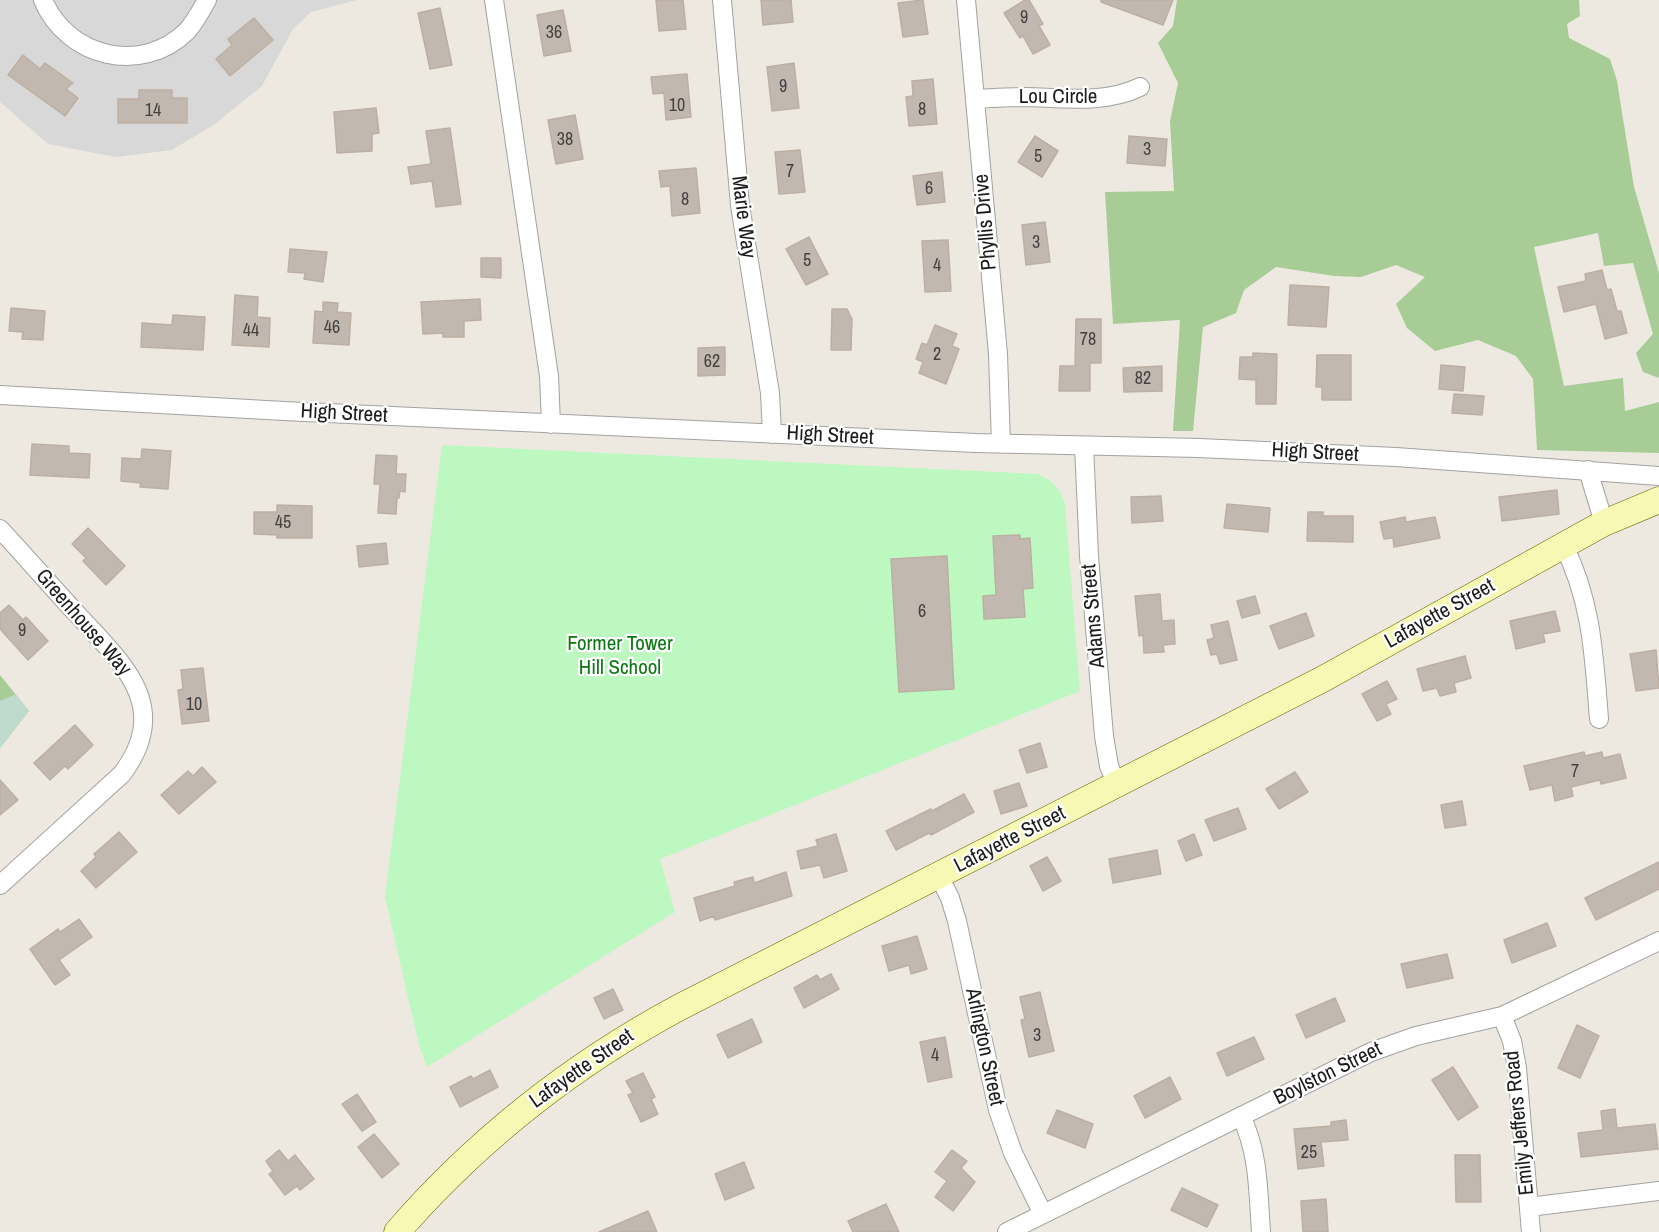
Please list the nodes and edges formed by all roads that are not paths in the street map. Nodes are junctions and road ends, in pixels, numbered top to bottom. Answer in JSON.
{"nodes":[{"id":1,"x":43,"y":0,"type":"edge"},
{"id":2,"x":207,"y":0,"type":"edge"},
{"id":3,"x":494,"y":0,"type":"edge"},
{"id":4,"x":722,"y":0,"type":"edge"},
{"id":5,"x":966,"y":0,"type":"edge"},
{"id":6,"x":1140,"y":87,"type":"dead end"},
{"id":7,"x":975,"y":99,"type":"junction"},
{"id":8,"x":0,"y":395,"type":"edge"},
{"id":9,"x":550,"y":424,"type":"junction"},
{"id":10,"x":772,"y":434,"type":"junction"},
{"id":11,"x":1001,"y":444,"type":"junction"},
{"id":12,"x":1084,"y":446,"type":"junction"},
{"id":13,"x":1588,"y":470,"type":"junction"},
{"id":14,"x":1659,"y":476,"type":"edge"},
{"id":15,"x":1659,"y":500,"type":"edge"},
{"id":16,"x":1604,"y":523,"type":"junction"},
{"id":17,"x":0,"y":529,"type":"edge"},
{"id":18,"x":1563,"y":544,"type":"junction"},
{"id":19,"x":1599,"y":719,"type":"dead end"},
{"id":20,"x":1117,"y":785,"type":"junction"},
{"id":21,"x":939,"y":876,"type":"junction"},
{"id":22,"x":0,"y":885,"type":"edge"},
{"id":23,"x":1659,"y":941,"type":"edge"},
{"id":24,"x":1502,"y":1016,"type":"junction"},
{"id":25,"x":1241,"y":1116,"type":"junction"},
{"id":26,"x":1659,"y":1191,"type":"edge"},
{"id":27,"x":1529,"y":1208,"type":"junction"},
{"id":28,"x":1043,"y":1214,"type":"junction"},
{"id":29,"x":397,"y":1232,"type":"edge"},
{"id":30,"x":1007,"y":1232,"type":"edge"},
{"id":31,"x":1261,"y":1232,"type":"edge"},
{"id":32,"x":1531,"y":1232,"type":"edge"}],
"edges":[{"from":1,"to":2,"type":"street"},
{"from":3,"to":9,"type":"street"},
{"from":4,"to":10,"type":"street","name":"Marie Way"},
{"from":5,"to":7,"type":"street","name":"Phyllis Drive"},
{"from":6,"to":7,"type":"street","name":"Lou Circle"},
{"from":7,"to":11,"type":"street","name":"Phyllis Drive"},
{"from":8,"to":9,"type":"street","name":"High Street"},
{"from":9,"to":10,"type":"street","name":"High Street"},
{"from":10,"to":11,"type":"street","name":"High Street"},
{"from":11,"to":12,"type":"street","name":"High Street"},
{"from":12,"to":13,"type":"street","name":"High Street"},
{"from":12,"to":20,"type":"street","name":"Adams Street"},
{"from":13,"to":14,"type":"street","name":"High Street"},
{"from":13,"to":16,"type":"street"},
{"from":15,"to":16,"type":"main road","name":"Lafayette Street"},
{"from":16,"to":18,"type":"main road","name":"Lafayette Street"},
{"from":17,"to":22,"type":"street","name":"Greenhouse Way"},
{"from":18,"to":19,"type":"street"},
{"from":18,"to":20,"type":"main road","name":"Lafayette Street"},
{"from":20,"to":21,"type":"main road","name":"Lafayette Street"},
{"from":21,"to":28,"type":"street","name":"Arlington Street"},
{"from":21,"to":29,"type":"main road","name":"Lafayette Street"},
{"from":23,"to":24,"type":"street","name":"Boylston Street"},
{"from":24,"to":25,"type":"street","name":"Boylston Street"},
{"from":24,"to":27,"type":"street","name":"Emily Jeffers Road"},
{"from":25,"to":28,"type":"street","name":"Boylston Street"},
{"from":25,"to":31,"type":"street"},
{"from":26,"to":27,"type":"street"},
{"from":27,"to":32,"type":"street","name":"Emily Jeffers Road"},
{"from":28,"to":30,"type":"street","name":"Boylston Street"}]}
